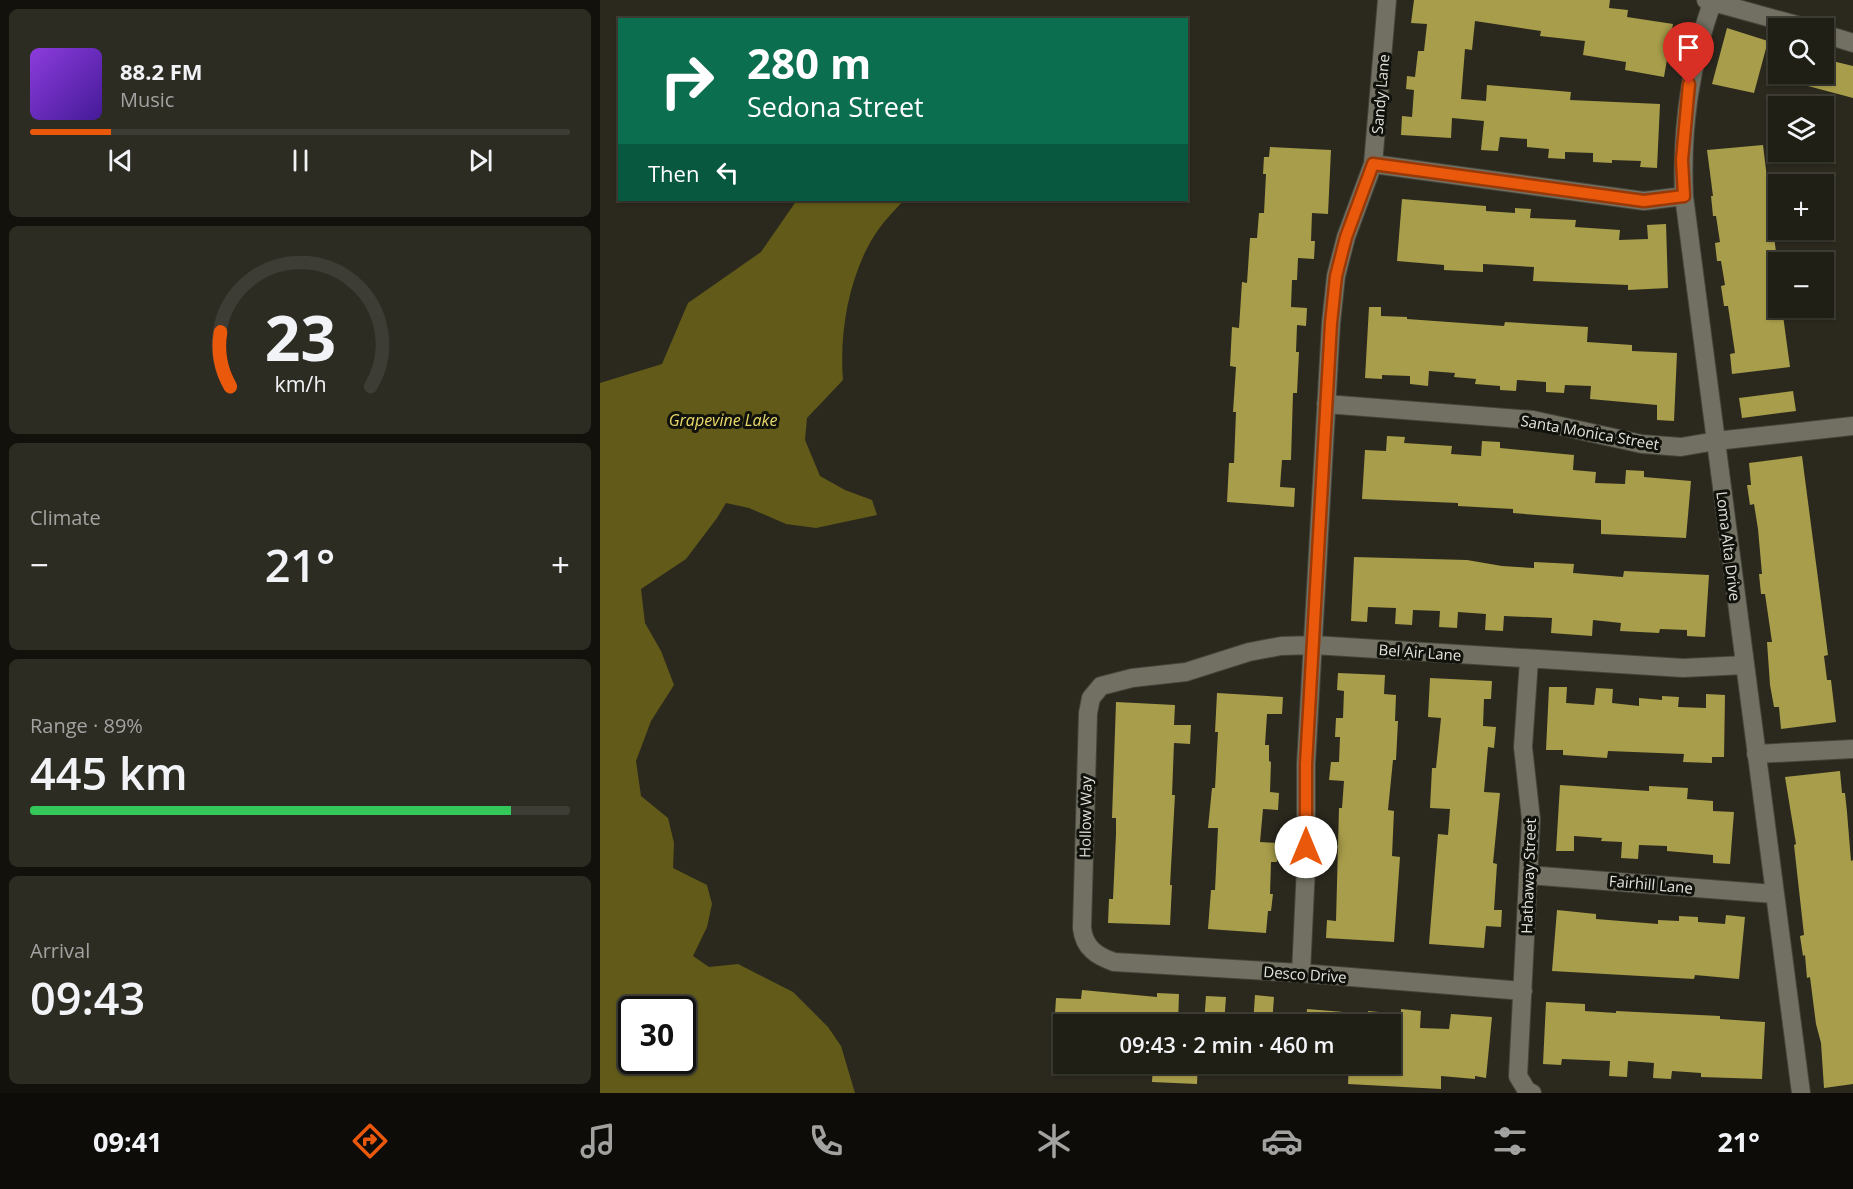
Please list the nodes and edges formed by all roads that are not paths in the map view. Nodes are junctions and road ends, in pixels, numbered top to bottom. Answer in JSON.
{"nodes":[{"id":1,"x":1387,"y":0,"type":"edge"},
{"id":2,"x":1710,"y":1,"type":"edge"},
{"id":3,"x":1771,"y":18,"type":"edge"},
{"id":4,"x":1834,"y":33,"type":"edge"},
{"id":5,"x":1853,"y":34,"type":"edge"},
{"id":6,"x":1834,"y":37,"type":"edge"},
{"id":7,"x":1853,"y":44,"type":"edge"},
{"id":8,"x":1373,"y":164,"type":"junction"},
{"id":9,"x":1684,"y":196,"type":"junction"},
{"id":10,"x":1326,"y":404,"type":"junction"},
{"id":11,"x":1853,"y":426,"type":"edge"},
{"id":12,"x":1716,"y":441,"type":"junction"},
{"id":13,"x":1314,"y":645,"type":"junction"},
{"id":14,"x":1529,"y":660,"type":"junction"},
{"id":15,"x":1745,"y":665,"type":"junction"},
{"id":16,"x":1101,"y":686,"type":"joint"},
{"id":17,"x":1853,"y":749,"type":"edge"},
{"id":18,"x":1756,"y":754,"type":"junction"},
{"id":19,"x":1528,"y":875,"type":"junction"},
{"id":20,"x":1774,"y":894,"type":"junction"},
{"id":21,"x":1091,"y":950,"type":"joint"},
{"id":22,"x":1301,"y":973,"type":"junction"},
{"id":23,"x":1523,"y":991,"type":"junction"},
{"id":24,"x":1529,"y":1092,"type":"edge"},
{"id":25,"x":1801,"y":1093,"type":"edge"}],
"edges":[{"from":1,"to":8,"type":"street","name":"Sandy Lane"},
{"from":2,"to":3,"type":"street"},
{"from":2,"to":9,"type":"street","name":"Loma Alta Drive"},
{"from":4,"to":5,"type":"street"},
{"from":6,"to":7,"type":"street"},
{"from":8,"to":9,"type":"street"},
{"from":8,"to":10,"type":"street","name":"Sandy Lane"},
{"from":9,"to":12,"type":"street","name":"Loma Alta Drive"},
{"from":10,"to":12,"type":"street","name":"Santa Monica Street"},
{"from":10,"to":13,"type":"street","name":"Sandy Lane"},
{"from":11,"to":12,"type":"street","name":"Santa Monica Street"},
{"from":12,"to":15,"type":"street","name":"Loma Alta Drive"},
{"from":13,"to":14,"type":"street","name":"Bel Air Lane"},
{"from":13,"to":16,"type":"street","name":"Bel Air Lane"},
{"from":13,"to":22,"type":"street","name":"Sandy Lane"},
{"from":14,"to":15,"type":"street","name":"Bel Air Lane"},
{"from":14,"to":19,"type":"street","name":"Hathaway Street"},
{"from":15,"to":18,"type":"street","name":"Loma Alta Drive"},
{"from":16,"to":21,"type":"street","name":"Hollow Way"},
{"from":17,"to":18,"type":"street"},
{"from":18,"to":20,"type":"street","name":"Loma Alta Drive"},
{"from":19,"to":20,"type":"street","name":"Fairhill Lane"},
{"from":19,"to":23,"type":"street","name":"Hathaway Street"},
{"from":20,"to":25,"type":"street","name":"Loma Alta Drive"},
{"from":21,"to":22,"type":"street","name":"Desco Drive"},
{"from":22,"to":23,"type":"street","name":"Desco Drive"},
{"from":23,"to":24,"type":"street","name":"Hathaway Street"}]}
